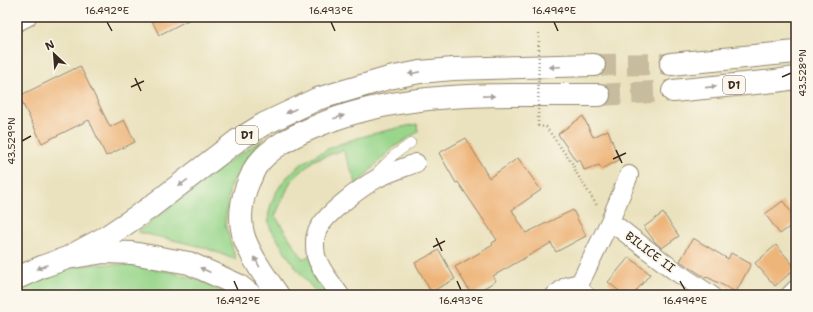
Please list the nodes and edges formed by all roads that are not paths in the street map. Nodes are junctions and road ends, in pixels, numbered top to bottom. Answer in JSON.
{"nodes":[{"id":1,"x":27,"y":17,"type":"edge"},
{"id":2,"x":17,"y":22,"type":"edge"},
{"id":3,"x":796,"y":45,"type":"edge"},
{"id":4,"x":796,"y":52,"type":"edge"},
{"id":5,"x":764,"y":56,"type":"junction"},
{"id":6,"x":671,"y":64,"type":"tunnel mouth"},
{"id":7,"x":594,"y":66,"type":"tunnel mouth"},
{"id":8,"x":796,"y":78,"type":"edge"},
{"id":9,"x":672,"y":91,"type":"tunnel mouth"},
{"id":10,"x":598,"y":95,"type":"tunnel mouth"},
{"id":11,"x":412,"y":143,"type":"dead end"},
{"id":12,"x":416,"y":163,"type":"dead end"},
{"id":13,"x":629,"y":175,"type":"dead end"},
{"id":14,"x":378,"y":178,"type":"junction"},
{"id":15,"x":610,"y":221,"type":"junction"},
{"id":16,"x":67,"y":258,"type":"junction"},
{"id":17,"x":17,"y":278,"type":"edge"},
{"id":18,"x":586,"y":289,"type":"edge"},
{"id":19,"x":796,"y":289,"type":"edge"},
{"id":20,"x":251,"y":295,"type":"edge"},
{"id":21,"x":278,"y":295,"type":"edge"},
{"id":22,"x":340,"y":295,"type":"edge"},
{"id":23,"x":555,"y":295,"type":"edge"},
{"id":24,"x":711,"y":295,"type":"edge"},
{"id":25,"x":790,"y":295,"type":"edge"}],
"edges":[{"from":1,"to":2,"type":"street"},
{"from":3,"to":5,"type":"highway"},
{"from":4,"to":5,"type":"highway","number":"D1"},
{"from":5,"to":6,"type":"highway","number":"D1"},
{"from":7,"to":16,"type":"highway","number":"D1","one_way":true},
{"from":9,"to":8,"type":"highway","number":"D1","one_way":true},
{"from":21,"to":10,"type":"highway","number":"D1","one_way":true},
{"from":11,"to":14,"type":"lane"},
{"from":12,"to":14,"type":"street"},
{"from":13,"to":15,"type":"street"},
{"from":14,"to":22,"type":"street"},
{"from":15,"to":18,"type":"street"},
{"from":15,"to":24,"type":"street","name":"BILICE II"},
{"from":16,"to":17,"type":"highway","number":"D1","one_way":true},
{"from":20,"to":16,"type":"highway","one_way":true},
{"from":18,"to":23,"type":"street"},
{"from":19,"to":25,"type":"street"}]}
